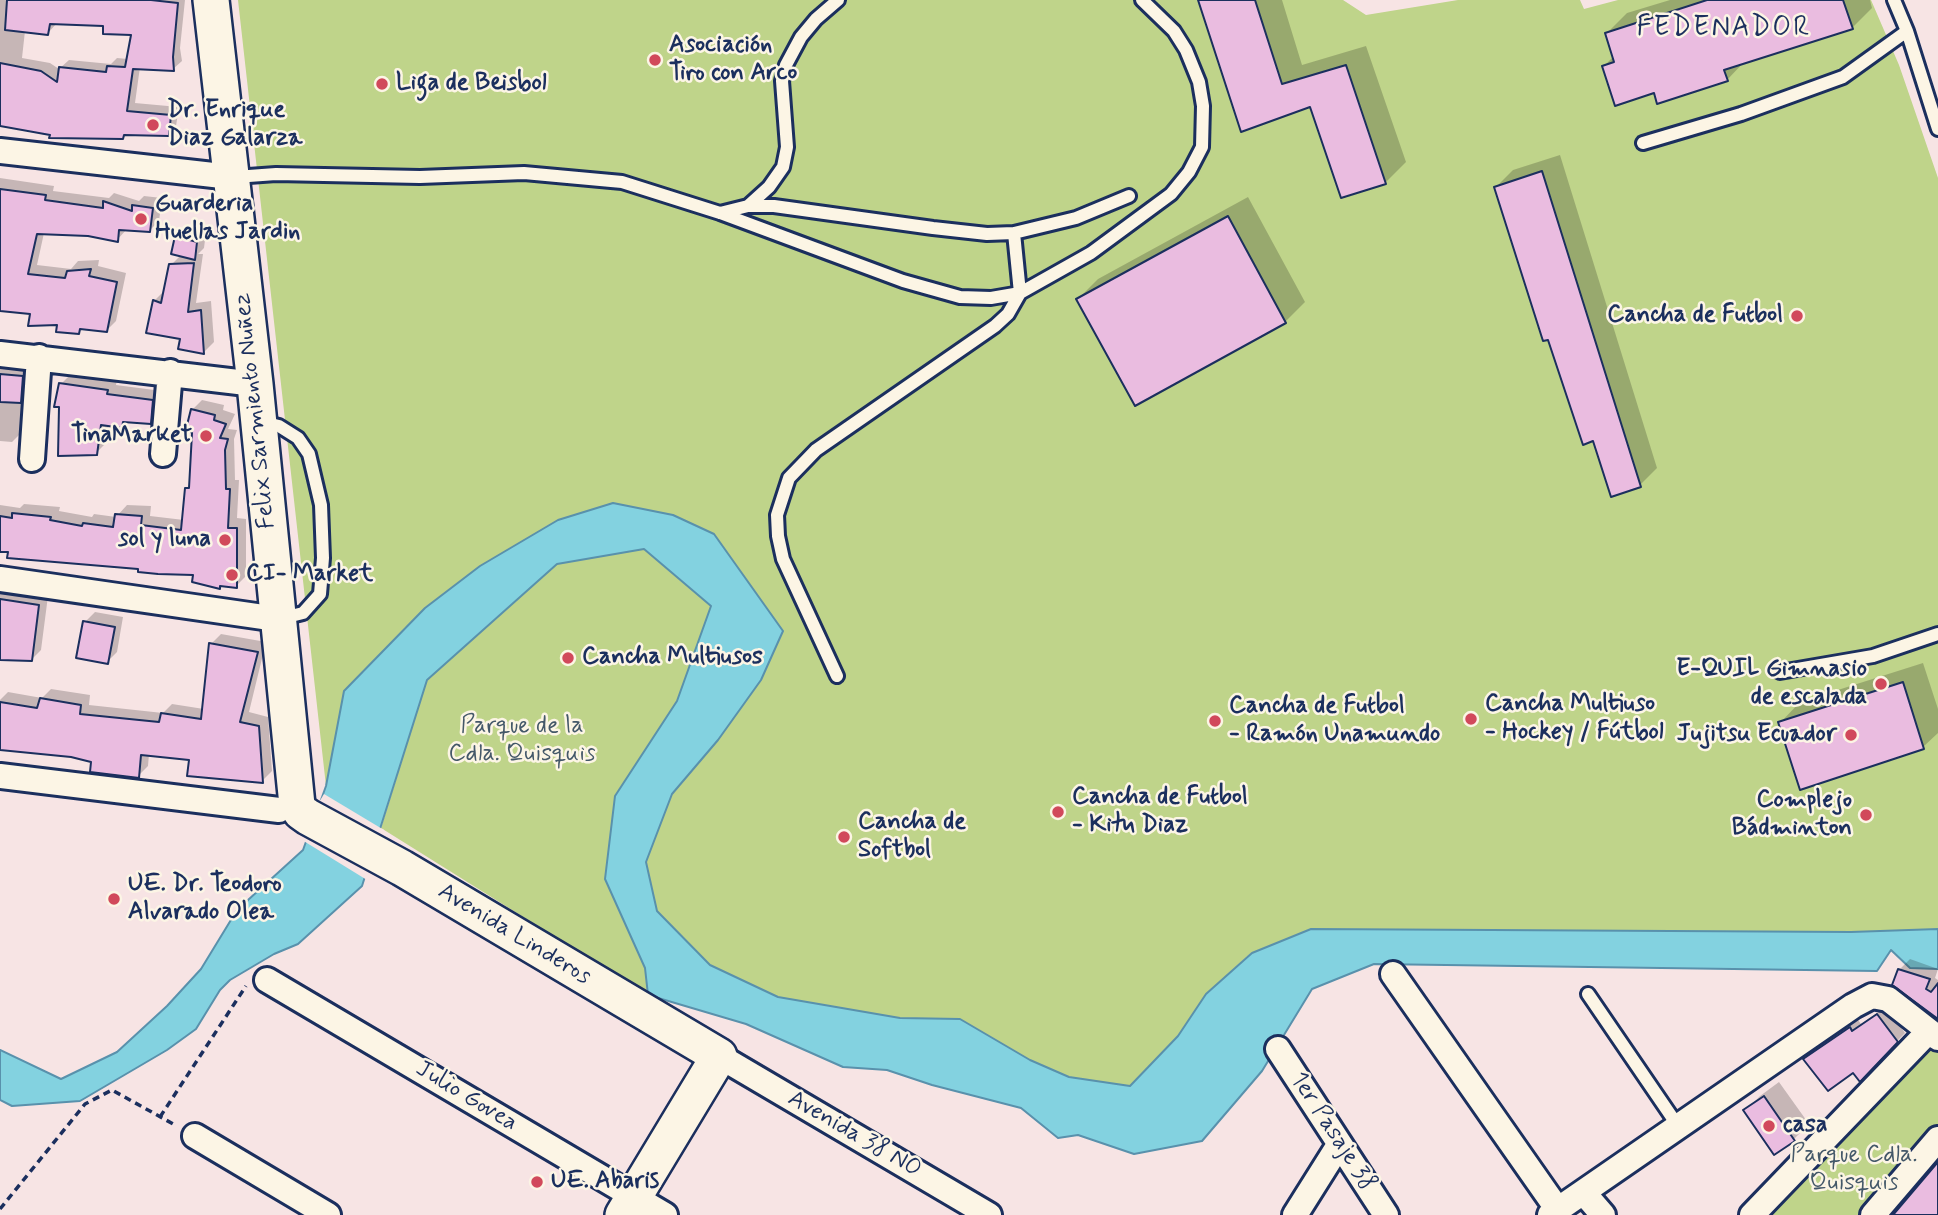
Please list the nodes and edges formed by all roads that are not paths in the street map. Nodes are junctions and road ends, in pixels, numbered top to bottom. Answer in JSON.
{"nodes":[{"id":1,"x":211,"y":0,"type":"edge"},
{"id":2,"x":838,"y":0,"type":"edge"},
{"id":3,"x":1142,"y":0,"type":"edge"},
{"id":4,"x":1894,"y":0,"type":"edge"},
{"id":5,"x":1907,"y":31,"type":"junction"},
{"id":6,"x":1938,"y":129,"type":"edge"},
{"id":7,"x":1643,"y":143,"type":"dead end"},
{"id":8,"x":0,"y":151,"type":"edge"},
{"id":9,"x":231,"y":177,"type":"junction"},
{"id":10,"x":1129,"y":196,"type":"dead end"},
{"id":11,"x":748,"y":206,"type":"junction"},
{"id":12,"x":720,"y":213,"type":"junction"},
{"id":13,"x":1014,"y":233,"type":"junction"},
{"id":14,"x":1020,"y":293,"type":"junction"},
{"id":15,"x":0,"y":354,"type":"edge"},
{"id":16,"x":39,"y":357,"type":"junction"},
{"id":17,"x":170,"y":372,"type":"junction"},
{"id":18,"x":255,"y":384,"type":"junction"},
{"id":19,"x":258,"y":421,"type":"junction"},
{"id":20,"x":163,"y":454,"type":"dead end"},
{"id":21,"x":32,"y":459,"type":"dead end"},
{"id":22,"x":0,"y":579,"type":"edge"},
{"id":23,"x":277,"y":619,"type":"junction"},
{"id":24,"x":1938,"y":634,"type":"edge"},
{"id":25,"x":1780,"y":672,"type":"dead end"},
{"id":26,"x":837,"y":676,"type":"dead end"},
{"id":27,"x":0,"y":776,"type":"edge"},
{"id":28,"x":294,"y":813,"type":"junction"},
{"id":29,"x":1394,"y":975,"type":"dead end"},
{"id":30,"x":267,"y":980,"type":"road end"},
{"id":31,"x":1588,"y":994,"type":"dead end"},
{"id":32,"x":1933,"y":1034,"type":"edge"},
{"id":33,"x":1278,"y":1049,"type":"dead end"},
{"id":34,"x":719,"y":1056,"type":"junction"},
{"id":35,"x":1678,"y":1126,"type":"junction"},
{"id":36,"x":195,"y":1136,"type":"road end"},
{"id":37,"x":1938,"y":1139,"type":"edge"},
{"id":38,"x":1339,"y":1145,"type":"junction"},
{"id":39,"x":1584,"y":1192,"type":"junction"},
{"id":40,"x":629,"y":1206,"type":"edge"},
{"id":41,"x":1554,"y":1212,"type":"edge"},
{"id":42,"x":328,"y":1215,"type":"edge"},
{"id":43,"x":665,"y":1215,"type":"edge"},
{"id":44,"x":989,"y":1215,"type":"edge"},
{"id":45,"x":1294,"y":1215,"type":"edge"},
{"id":46,"x":1386,"y":1215,"type":"edge"},
{"id":47,"x":1603,"y":1215,"type":"edge"},
{"id":48,"x":1752,"y":1215,"type":"edge"},
{"id":49,"x":1873,"y":1215,"type":"edge"}],
"edges":[{"from":1,"to":9,"type":"street","name":"Felix Sarmiento Nuñez"},
{"from":2,"to":11,"type":"lane"},
{"from":3,"to":14,"type":"lane"},
{"from":4,"to":5,"type":"lane"},
{"from":5,"to":6,"type":"lane"},
{"from":5,"to":7,"type":"lane"},
{"from":8,"to":9,"type":"street"},
{"from":9,"to":12,"type":"lane"},
{"from":9,"to":18,"type":"street","name":"Felix Sarmiento Nuñez"},
{"from":10,"to":13,"type":"lane"},
{"from":11,"to":12,"type":"lane"},
{"from":11,"to":13,"type":"lane"},
{"from":12,"to":14,"type":"lane"},
{"from":13,"to":14,"type":"lane"},
{"from":14,"to":26,"type":"lane"},
{"from":15,"to":16,"type":"street"},
{"from":16,"to":17,"type":"street"},
{"from":16,"to":21,"type":"street"},
{"from":17,"to":18,"type":"street"},
{"from":17,"to":20,"type":"street"},
{"from":18,"to":19,"type":"street","name":"Felix Sarmiento Nuñez"},
{"from":19,"to":23,"type":"street","name":"Felix Sarmiento Nuñez"},
{"from":19,"to":23,"type":"lane"},
{"from":22,"to":23,"type":"street"},
{"from":23,"to":28,"type":"street","name":"Felix Sarmiento Nuñez"},
{"from":24,"to":25,"type":"lane"},
{"from":27,"to":28,"type":"street"},
{"from":28,"to":34,"type":"street","name":"Avenida Linderos"},
{"from":29,"to":41,"type":"street"},
{"from":30,"to":40,"type":"street","name":"Julio Govea"},
{"from":31,"to":35,"type":"lane"},
{"from":32,"to":35,"type":"street"},
{"from":32,"to":48,"type":"street"},
{"from":33,"to":38,"type":"street","name":"1er Pasaje 38"},
{"from":34,"to":40,"type":"street"},
{"from":34,"to":44,"type":"street","name":"Avenida 38 NO"},
{"from":35,"to":39,"type":"street"},
{"from":36,"to":42,"type":"street"},
{"from":37,"to":49,"type":"street"},
{"from":38,"to":45,"type":"street"},
{"from":38,"to":46,"type":"street","name":"1er Pasaje 38"},
{"from":39,"to":41,"type":"street"},
{"from":39,"to":47,"type":"street"},
{"from":40,"to":43,"type":"street","name":"Julio Govea"}]}
